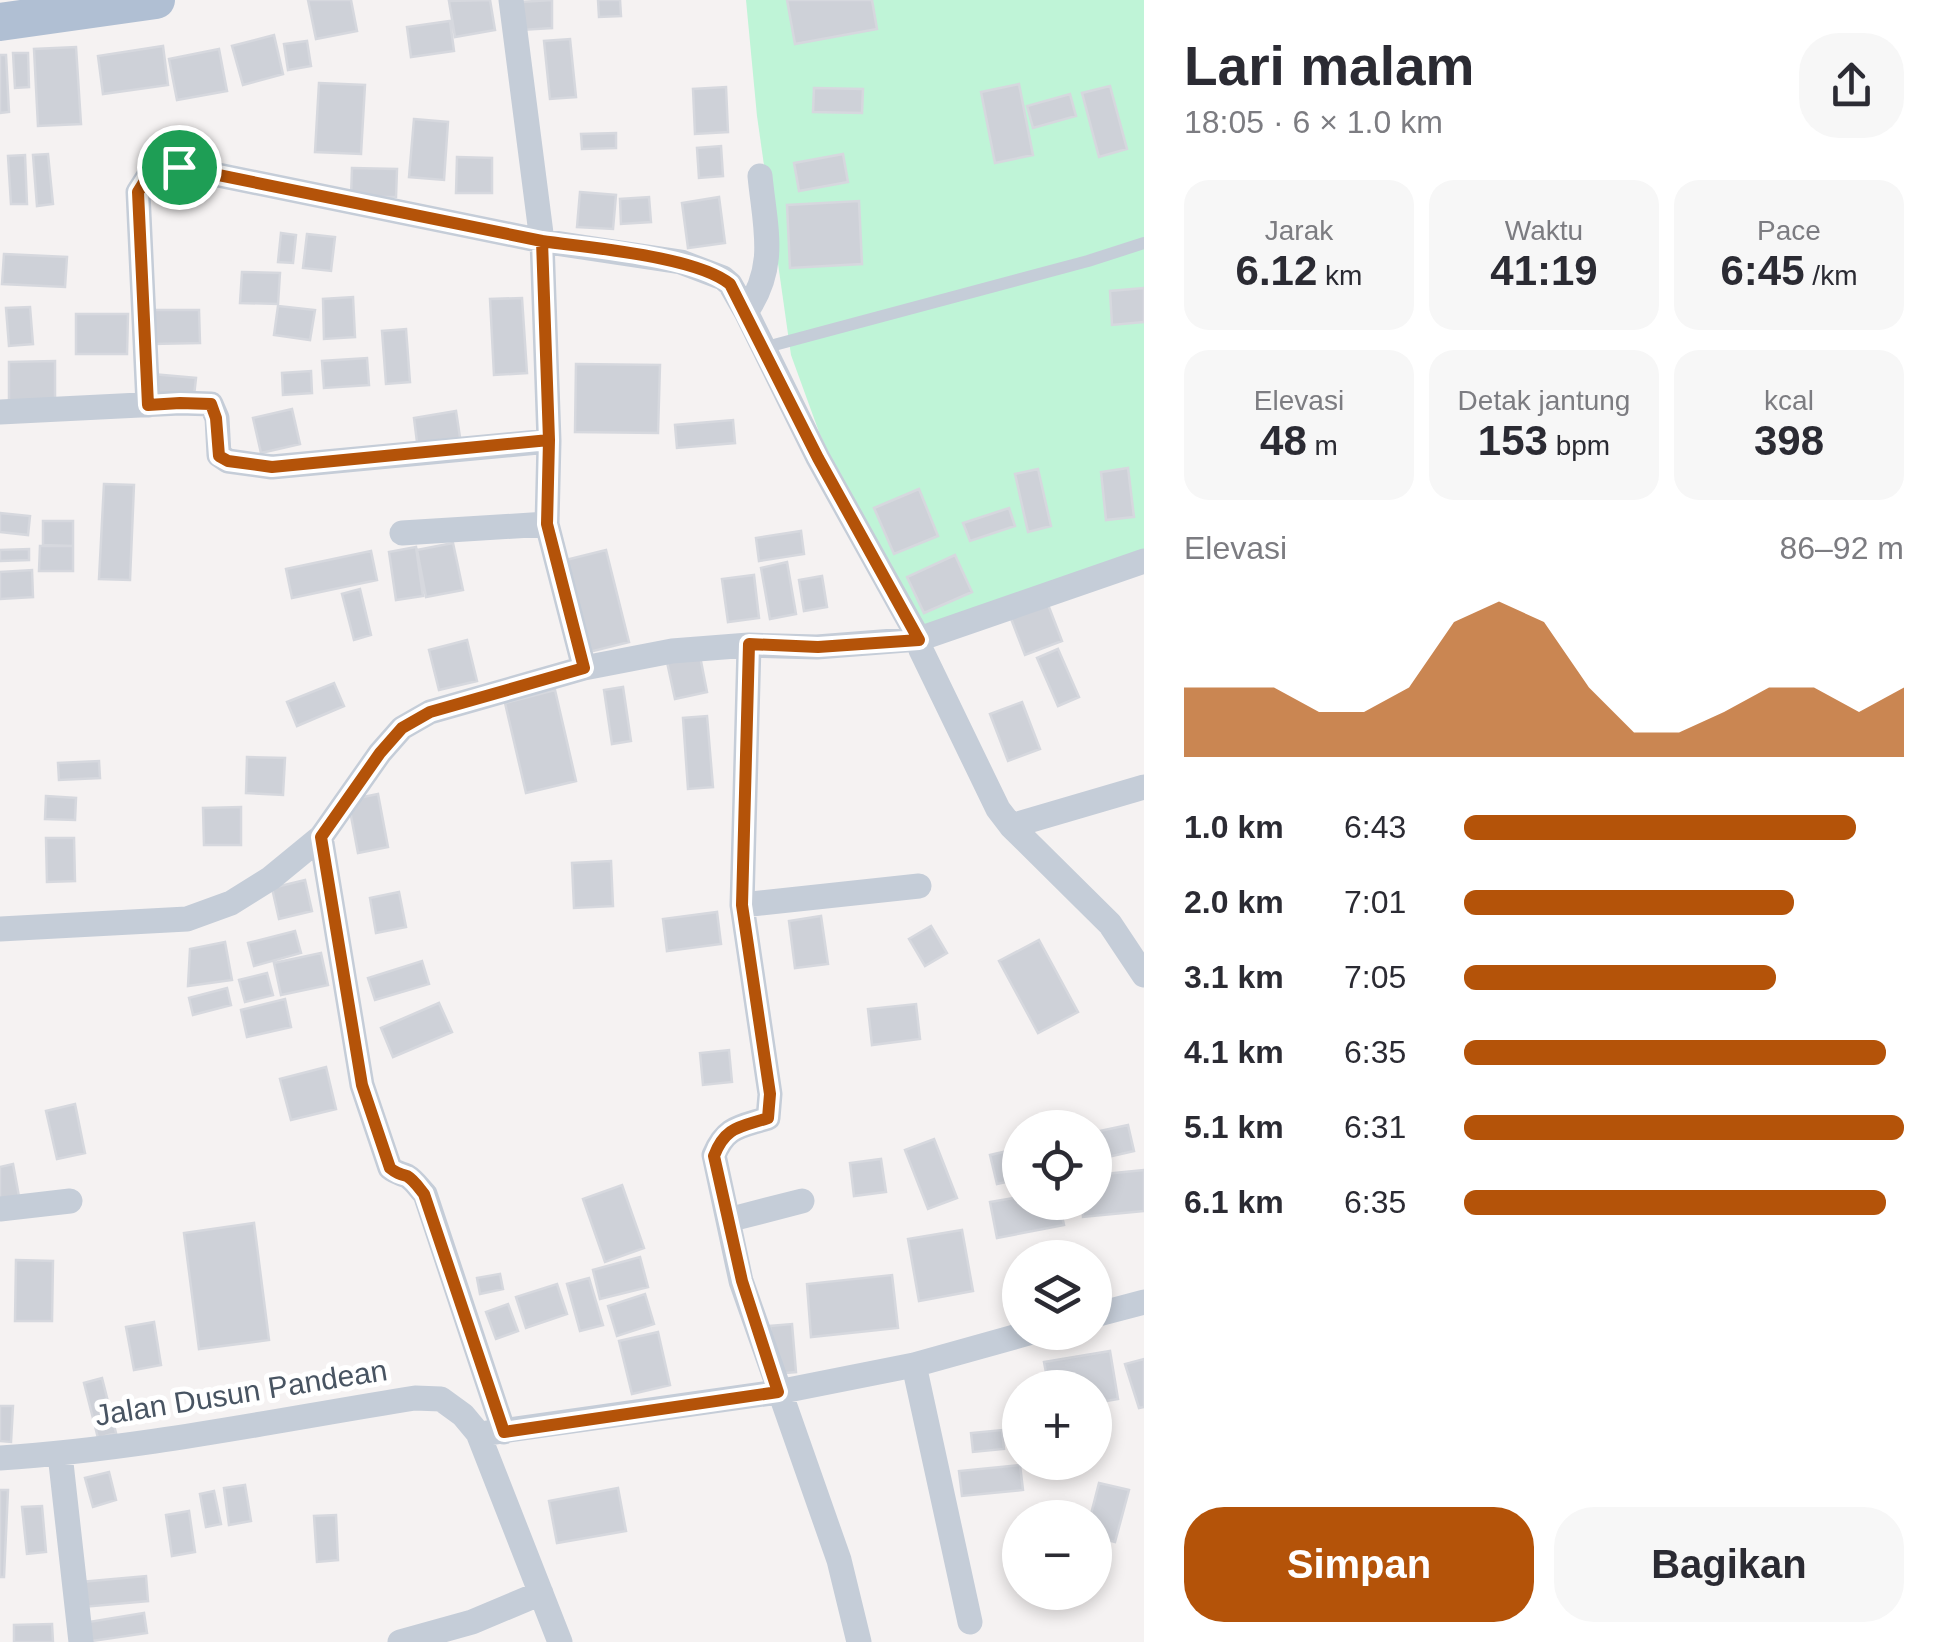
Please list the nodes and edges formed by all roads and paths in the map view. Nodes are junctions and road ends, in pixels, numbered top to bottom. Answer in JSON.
{"nodes":[{"id":1,"x":512,"y":0,"type":"edge"},
{"id":2,"x":149,"y":1,"type":"edge"},
{"id":3,"x":0,"y":22,"type":"edge"},
{"id":4,"x":760,"y":176,"type":"dead end"},
{"id":5,"x":542,"y":241,"type":"junction"},
{"id":6,"x":1144,"y":243,"type":"edge"},
{"id":7,"x":746,"y":312,"type":"junction"},
{"id":8,"x":763,"y":348,"type":"junction"},
{"id":9,"x":148,"y":405,"type":"junction"},
{"id":10,"x":0,"y":412,"type":"edge"},
{"id":11,"x":549,"y":440,"type":"junction"},
{"id":12,"x":547,"y":524,"type":"junction"},
{"id":13,"x":402,"y":533,"type":"dead end"},
{"id":14,"x":1144,"y":561,"type":"edge"},
{"id":15,"x":919,"y":640,"type":"junction"},
{"id":16,"x":749,"y":644,"type":"junction"},
{"id":17,"x":584,"y":668,"type":"junction"},
{"id":18,"x":1144,"y":787,"type":"edge"},
{"id":19,"x":1012,"y":826,"type":"junction"},
{"id":20,"x":321,"y":837,"type":"junction"},
{"id":21,"x":919,"y":886,"type":"dead end"},
{"id":22,"x":742,"y":905,"type":"junction"},
{"id":23,"x":0,"y":929,"type":"edge"},
{"id":24,"x":1144,"y":975,"type":"edge"},
{"id":25,"x":70,"y":1201,"type":"dead end"},
{"id":26,"x":802,"y":1201,"type":"dead end"},
{"id":27,"x":0,"y":1208,"type":"edge"},
{"id":28,"x":728,"y":1220,"type":"junction"},
{"id":29,"x":1144,"y":1302,"type":"edge"},
{"id":30,"x":1112,"y":1311,"type":"edge"},
{"id":31,"x":1002,"y":1340,"type":"edge"},
{"id":32,"x":914,"y":1365,"type":"junction"},
{"id":33,"x":778,"y":1392,"type":"junction"},
{"id":34,"x":491,"y":1432,"type":"junction"},
{"id":35,"x":60,"y":1454,"type":"junction"},
{"id":36,"x":0,"y":1458,"type":"edge"},
{"id":37,"x":540,"y":1593,"type":"junction"},
{"id":38,"x":970,"y":1622,"type":"dead end"},
{"id":39,"x":474,"y":1632,"type":"edge"},
{"id":40,"x":82,"y":1642,"type":"edge"},
{"id":41,"x":400,"y":1642,"type":"edge"},
{"id":42,"x":560,"y":1642,"type":"edge"},
{"id":43,"x":859,"y":1642,"type":"edge"}],
"edges":[{"from":1,"to":5,"type":"street"},
{"from":2,"to":3,"type":"main road"},
{"from":4,"to":7,"type":"street"},
{"from":5,"to":7,"type":"street"},
{"from":5,"to":9,"type":"street"},
{"from":5,"to":11,"type":"street"},
{"from":6,"to":8,"type":"lane"},
{"from":7,"to":8,"type":"street"},
{"from":8,"to":15,"type":"street"},
{"from":9,"to":10,"type":"street"},
{"from":9,"to":11,"type":"street"},
{"from":11,"to":12,"type":"street"},
{"from":12,"to":13,"type":"street"},
{"from":12,"to":17,"type":"street"},
{"from":14,"to":15,"type":"street"},
{"from":15,"to":16,"type":"street"},
{"from":15,"to":19,"type":"street"},
{"from":16,"to":17,"type":"street"},
{"from":16,"to":22,"type":"street"},
{"from":17,"to":20,"type":"street"},
{"from":18,"to":19,"type":"street"},
{"from":19,"to":24,"type":"street"},
{"from":20,"to":23,"type":"street"},
{"from":20,"to":34,"type":"street"},
{"from":21,"to":22,"type":"street"},
{"from":22,"to":28,"type":"street"},
{"from":25,"to":27,"type":"street"},
{"from":26,"to":28,"type":"street"},
{"from":28,"to":33,"type":"street"},
{"from":29,"to":30,"type":"street"},
{"from":31,"to":32,"type":"street"},
{"from":32,"to":33,"type":"street"},
{"from":32,"to":38,"type":"street"},
{"from":33,"to":34,"type":"street"},
{"from":33,"to":43,"type":"street"},
{"from":34,"to":35,"type":"street","name":"Jalan Dusun Pandean"},
{"from":34,"to":37,"type":"street"},
{"from":35,"to":36,"type":"street","name":"Jalan Dusun Pandean"},
{"from":35,"to":40,"type":"street"},
{"from":37,"to":39,"type":"street"},
{"from":37,"to":42,"type":"street"},
{"from":39,"to":41,"type":"street"}]}
